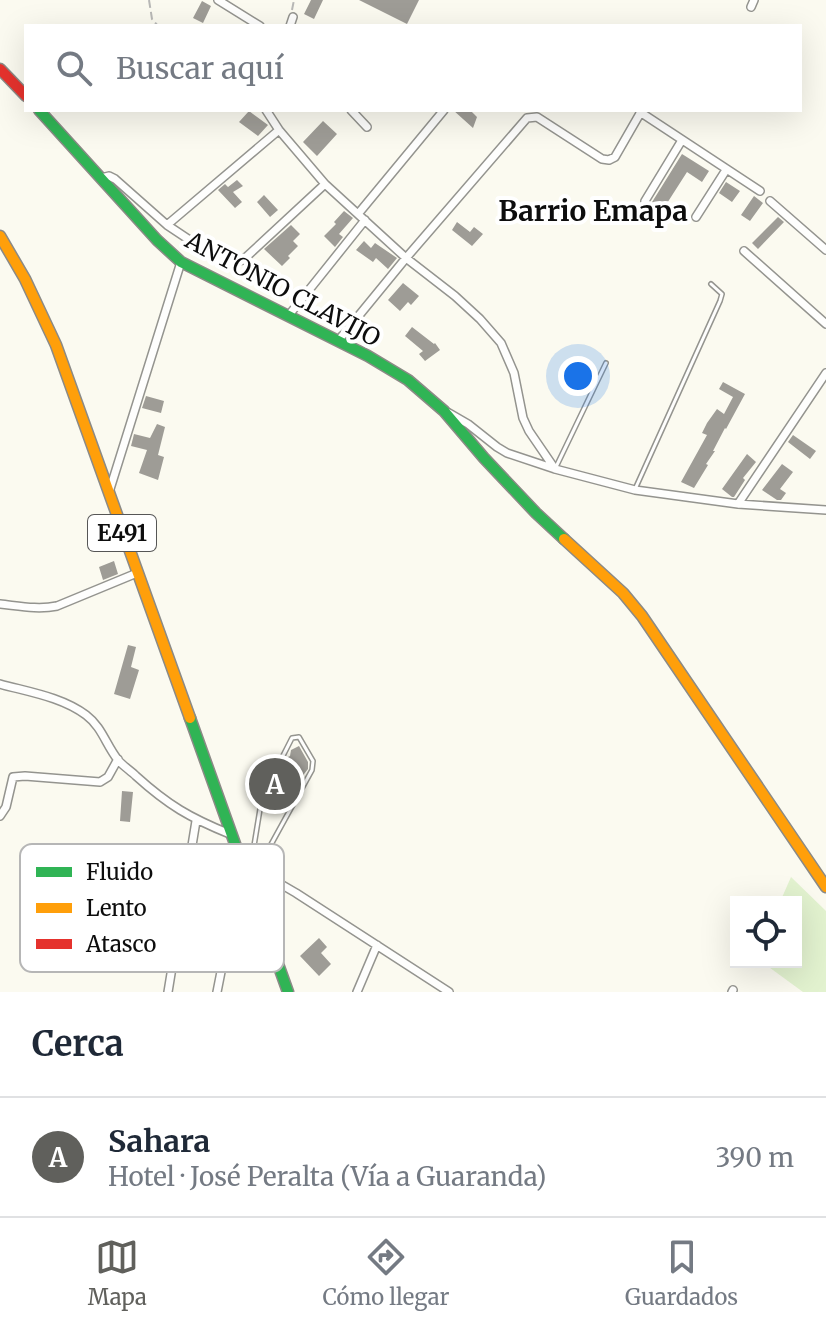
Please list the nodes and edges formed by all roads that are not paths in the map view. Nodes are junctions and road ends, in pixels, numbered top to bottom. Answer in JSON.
{"nodes":[{"id":1,"x":218,"y":0,"type":"edge"},
{"id":2,"x":293,"y":17,"type":"dead end"},
{"id":3,"x":257,"y":24,"type":"edge"},
{"id":4,"x":291,"y":24,"type":"edge"},
{"id":5,"x":0,"y":69,"type":"edge"},
{"id":6,"x":24,"y":94,"type":"edge"},
{"id":7,"x":41,"y":112,"type":"edge"},
{"id":8,"x":267,"y":112,"type":"edge"},
{"id":9,"x":353,"y":112,"type":"edge"},
{"id":10,"x":442,"y":112,"type":"edge"},
{"id":11,"x":640,"y":112,"type":"edge"},
{"id":12,"x":642,"y":112,"type":"edge"},
{"id":13,"x":367,"y":127,"type":"dead end"},
{"id":14,"x":279,"y":130,"type":"junction"},
{"id":15,"x":682,"y":140,"type":"junction"},
{"id":16,"x":726,"y":170,"type":"junction"},
{"id":17,"x":101,"y":178,"type":"junction"},
{"id":18,"x":325,"y":184,"type":"junction"},
{"id":19,"x":760,"y":191,"type":"dead end"},
{"id":20,"x":645,"y":201,"type":"dead end"},
{"id":21,"x":770,"y":201,"type":"dead end"},
{"id":22,"x":358,"y":214,"type":"junction"},
{"id":23,"x":696,"y":217,"type":"dead end"},
{"id":24,"x":365,"y":220,"type":"junction"},
{"id":25,"x":167,"y":225,"type":"junction"},
{"id":26,"x":0,"y":236,"type":"edge"},
{"id":27,"x":826,"y":250,"type":"edge"},
{"id":28,"x":744,"y":251,"type":"dead end"},
{"id":29,"x":406,"y":258,"type":"junction"},
{"id":30,"x":181,"y":262,"type":"junction"},
{"id":31,"x":711,"y":284,"type":"dead end"},
{"id":32,"x":289,"y":315,"type":"junction"},
{"id":33,"x":826,"y":324,"type":"edge"},
{"id":34,"x":338,"y":341,"type":"junction"},
{"id":35,"x":606,"y":363,"type":"dead end"},
{"id":36,"x":826,"y":373,"type":"edge"},
{"id":37,"x":444,"y":411,"type":"junction"},
{"id":38,"x":555,"y":469,"type":"junction"},
{"id":39,"x":635,"y":490,"type":"junction"},
{"id":40,"x":108,"y":493,"type":"junction"},
{"id":41,"x":738,"y":504,"type":"junction"},
{"id":42,"x":826,"y":510,"type":"edge"},
{"id":43,"x":137,"y":573,"type":"junction"},
{"id":44,"x":0,"y":604,"type":"edge"},
{"id":45,"x":0,"y":684,"type":"edge"},
{"id":46,"x":118,"y":759,"type":"junction"},
{"id":47,"x":0,"y":816,"type":"edge"},
{"id":48,"x":196,"y":821,"type":"junction"},
{"id":49,"x":232,"y":835,"type":"junction"},
{"id":50,"x":192,"y":844,"type":"edge"},
{"id":51,"x":237,"y":844,"type":"edge"},
{"id":52,"x":253,"y":844,"type":"edge"},
{"id":53,"x":264,"y":844,"type":"edge"},
{"id":54,"x":284,"y":887,"type":"edge"},
{"id":55,"x":826,"y":887,"type":"edge"},
{"id":56,"x":377,"y":945,"type":"junction"},
{"id":57,"x":171,"y":972,"type":"edge"},
{"id":58,"x":221,"y":972,"type":"edge"},
{"id":59,"x":282,"y":972,"type":"edge"},
{"id":60,"x":168,"y":992,"type":"edge"},
{"id":61,"x":217,"y":992,"type":"edge"},
{"id":62,"x":288,"y":992,"type":"edge"},
{"id":63,"x":357,"y":992,"type":"edge"},
{"id":64,"x":449,"y":992,"type":"edge"}],
"edges":[{"from":1,"to":3,"type":"street"},
{"from":2,"to":4,"type":"street"},
{"from":5,"to":6,"type":"main road"},
{"from":7,"to":17,"type":"main road","name":"ANTONIO CLAVIJO"},
{"from":8,"to":14,"type":"street"},
{"from":9,"to":13,"type":"street"},
{"from":10,"to":22,"type":"street"},
{"from":11,"to":29,"type":"street"},
{"from":12,"to":15,"type":"street"},
{"from":14,"to":18,"type":"street"},
{"from":14,"to":25,"type":"street"},
{"from":15,"to":16,"type":"street"},
{"from":15,"to":20,"type":"street"},
{"from":16,"to":19,"type":"street"},
{"from":16,"to":23,"type":"street"},
{"from":17,"to":25,"type":"street"},
{"from":17,"to":30,"type":"main road","name":"ANTONIO CLAVIJO"},
{"from":18,"to":22,"type":"street"},
{"from":18,"to":25,"type":"street"},
{"from":21,"to":27,"type":"street"},
{"from":22,"to":24,"type":"street"},
{"from":24,"to":29,"type":"street"},
{"from":24,"to":32,"type":"street"},
{"from":26,"to":40,"type":"main road","number":"E491"},
{"from":28,"to":33,"type":"street"},
{"from":29,"to":34,"type":"street"},
{"from":29,"to":38,"type":"street"},
{"from":30,"to":32,"type":"main road","name":"ANTONIO CLAVIJO"},
{"from":30,"to":40,"type":"street"},
{"from":31,"to":39,"type":"lane"},
{"from":32,"to":34,"type":"main road","name":"ANTONIO CLAVIJO"},
{"from":34,"to":37,"type":"main road","name":"ANTONIO CLAVIJO"},
{"from":35,"to":38,"type":"lane"},
{"from":36,"to":41,"type":"street"},
{"from":37,"to":38,"type":"street"},
{"from":37,"to":55,"type":"main road","name":"ANTONIO CLAVIJO"},
{"from":38,"to":39,"type":"street"},
{"from":39,"to":41,"type":"street"},
{"from":40,"to":43,"type":"main road","number":"E491"},
{"from":41,"to":42,"type":"street"},
{"from":43,"to":44,"type":"street"},
{"from":43,"to":49,"type":"main road","number":"E491"},
{"from":45,"to":46,"type":"street"},
{"from":46,"to":47,"type":"street"},
{"from":46,"to":48,"type":"street"},
{"from":48,"to":49,"type":"street"},
{"from":48,"to":50,"type":"street"},
{"from":49,"to":51,"type":"main road","number":"E491"},
{"from":52,"to":53,"type":"lane"},
{"from":54,"to":56,"type":"street"},
{"from":56,"to":63,"type":"street"},
{"from":56,"to":64,"type":"street"},
{"from":57,"to":60,"type":"street"},
{"from":58,"to":61,"type":"street"},
{"from":59,"to":62,"type":"main road","number":"E491"}]}
